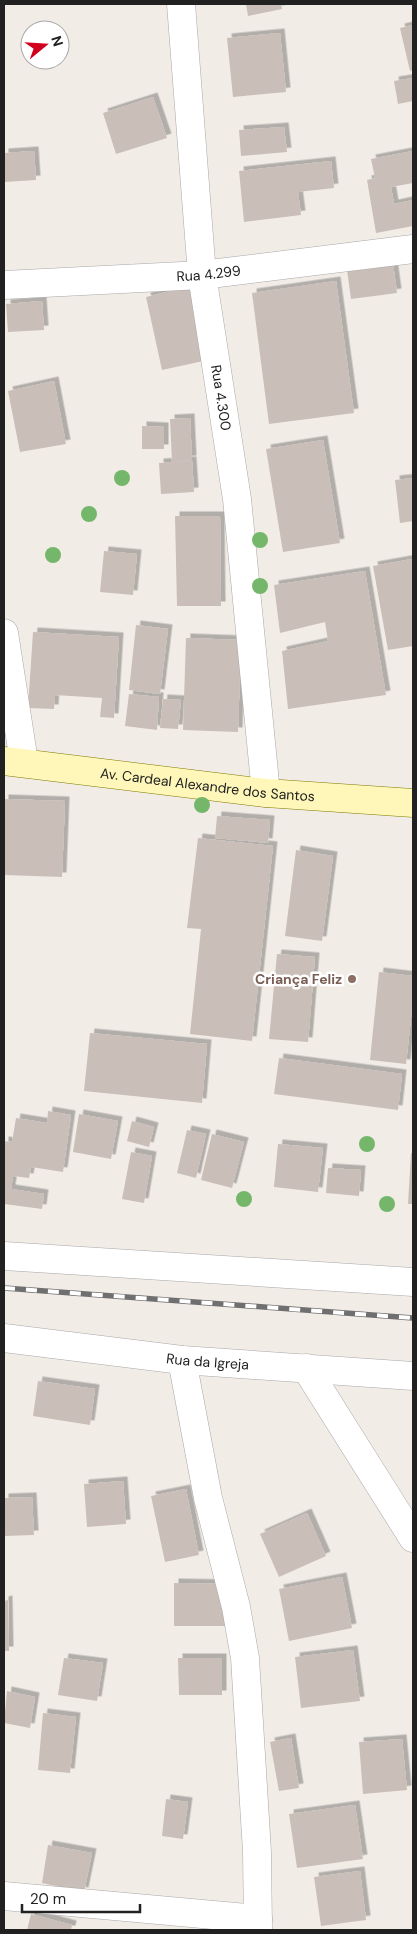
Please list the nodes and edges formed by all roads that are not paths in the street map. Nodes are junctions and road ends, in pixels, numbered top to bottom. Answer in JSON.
{"nodes":[{"id":1,"x":181,"y":4,"type":"edge"},
{"id":2,"x":413,"y":249,"type":"edge"},
{"id":3,"x":202,"y":275,"type":"junction"},
{"id":4,"x":4,"y":285,"type":"edge"},
{"id":5,"x":4,"y":634,"type":"edge"},
{"id":6,"x":14,"y":762,"type":"edge"},
{"id":7,"x":266,"y":793,"type":"junction"},
{"id":8,"x":413,"y":803,"type":"edge"},
{"id":9,"x":4,"y":1256,"type":"edge"},
{"id":10,"x":413,"y":1282,"type":"edge"},
{"id":11,"x":4,"y":1338,"type":"edge"},
{"id":12,"x":182,"y":1360,"type":"junction"},
{"id":13,"x":306,"y":1368,"type":"junction"},
{"id":14,"x":413,"y":1376,"type":"edge"},
{"id":15,"x":413,"y":1538,"type":"edge"},
{"id":16,"x":4,"y":1896,"type":"edge"},
{"id":17,"x":258,"y":1924,"type":"edge"}],
"edges":[{"from":1,"to":3,"type":"street","name":"Rua 4.300"},
{"from":2,"to":3,"type":"street","name":"Rua 4.299"},
{"from":3,"to":4,"type":"street","name":"Rua 4.299"},
{"from":3,"to":7,"type":"street","name":"Rua 4.300"},
{"from":5,"to":6,"type":"street"},
{"from":6,"to":7,"type":"street","name":"Av. Cardeal Alexandre dos Santos"},
{"from":7,"to":8,"type":"street","name":"Av. Cardeal Alexandre dos Santos"},
{"from":9,"to":10,"type":"street"},
{"from":11,"to":12,"type":"street","name":"Rua da Igreja"},
{"from":12,"to":13,"type":"street","name":"Rua da Igreja"},
{"from":12,"to":17,"type":"street"},
{"from":13,"to":14,"type":"street","name":"Rua da Igreja"},
{"from":13,"to":15,"type":"street"},
{"from":16,"to":17,"type":"street"}]}
